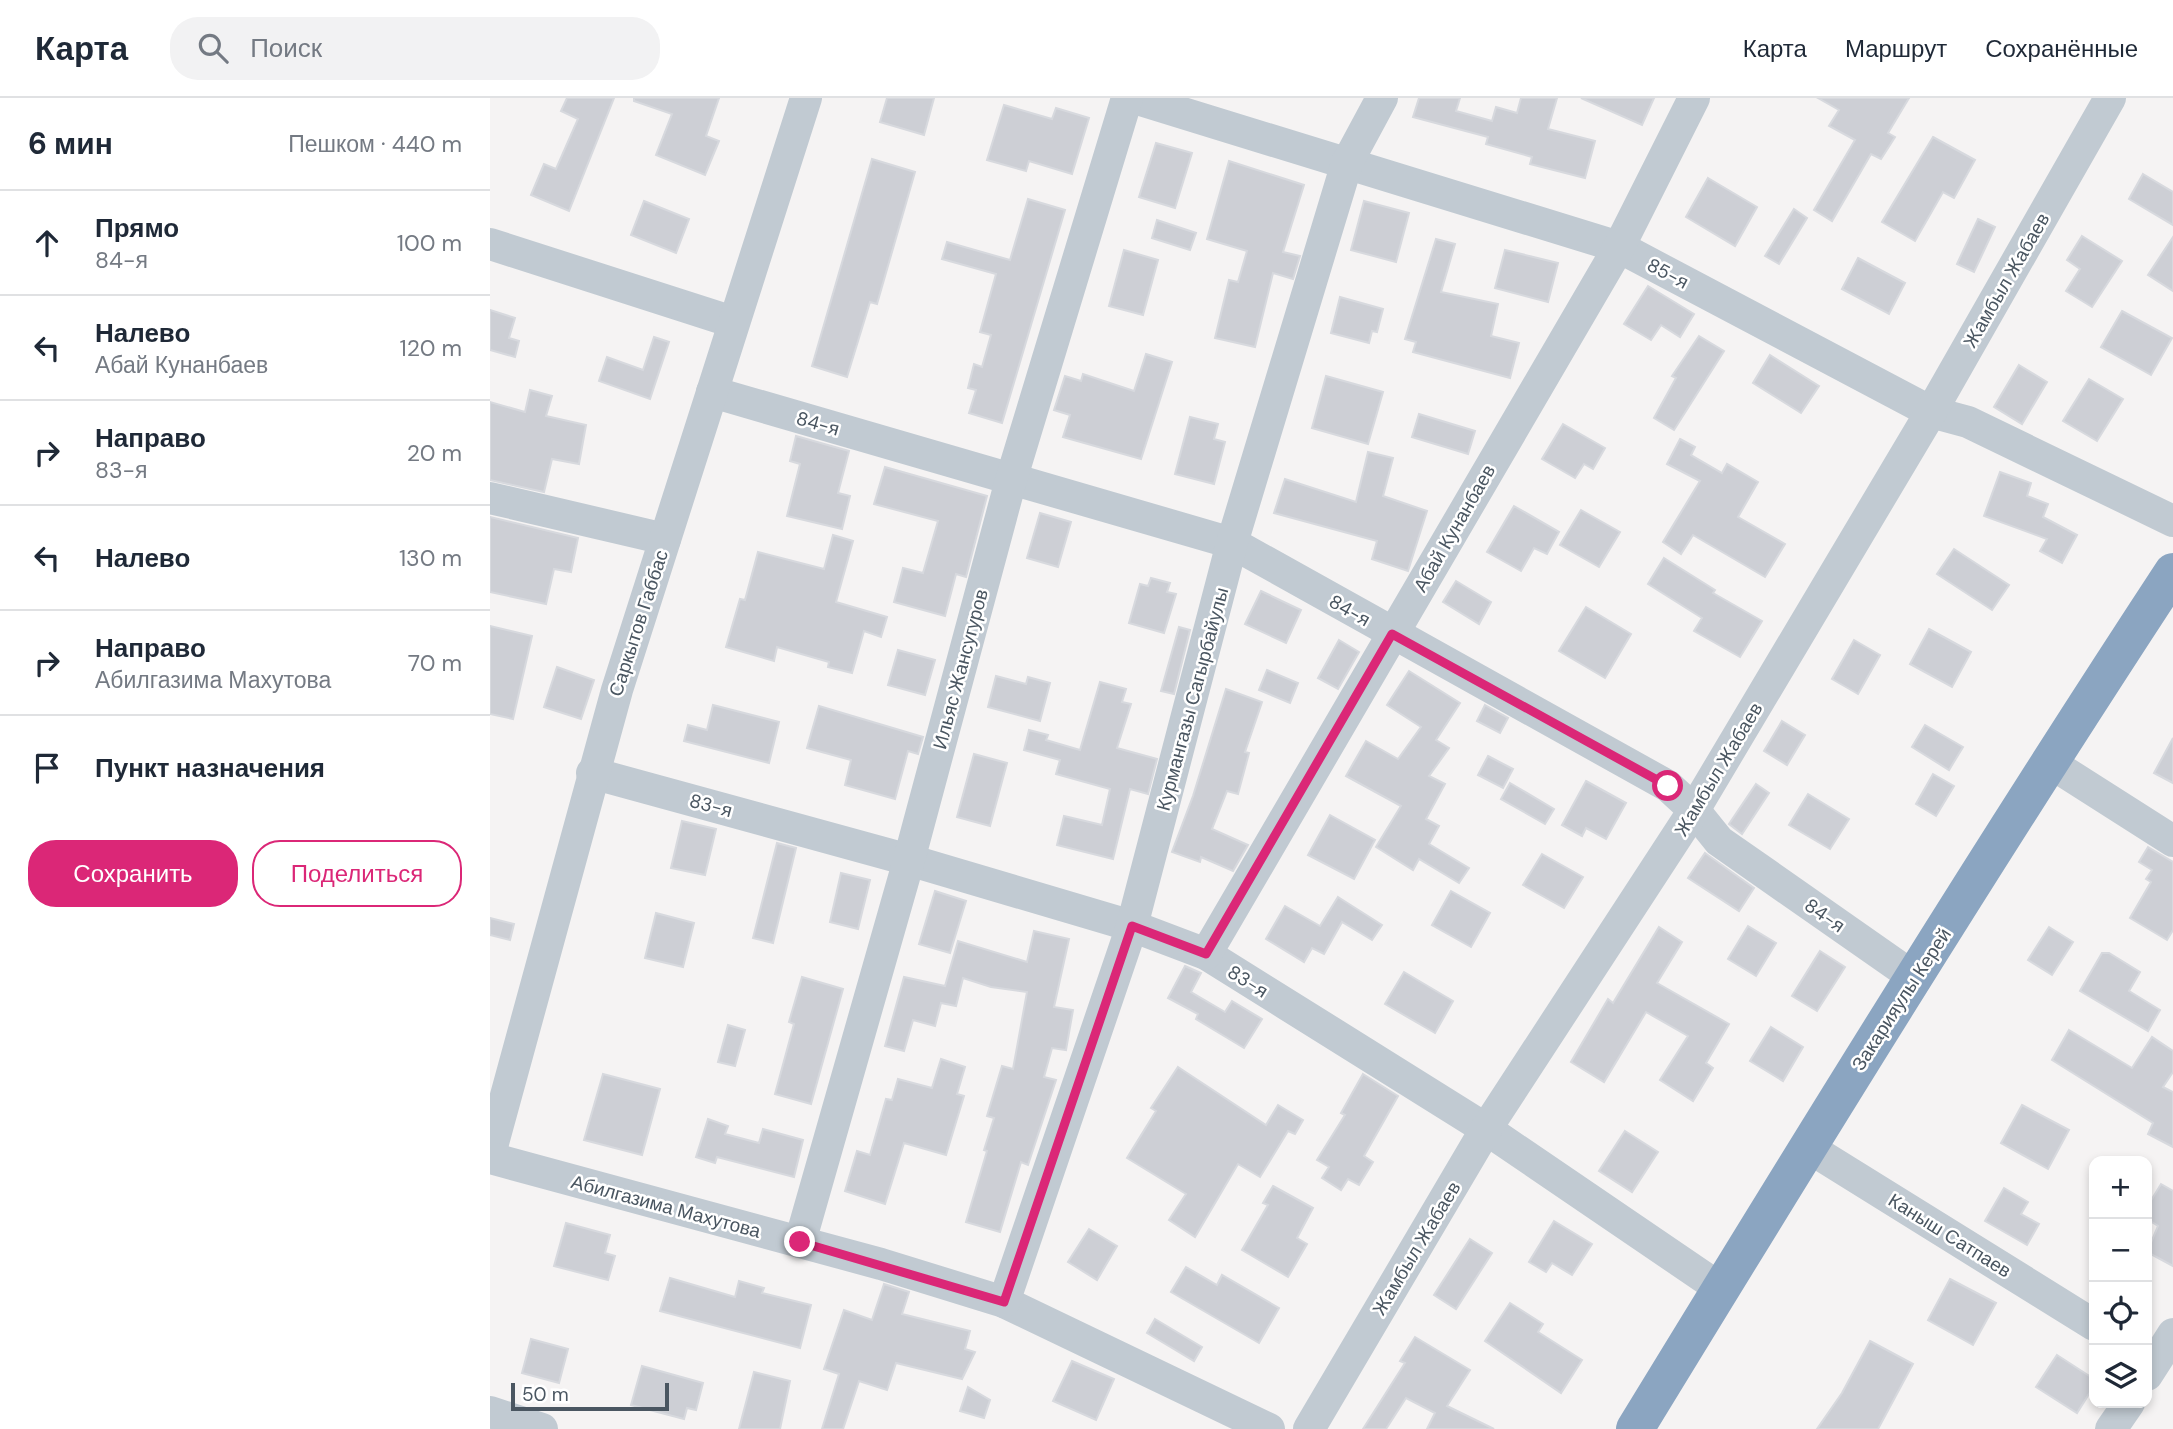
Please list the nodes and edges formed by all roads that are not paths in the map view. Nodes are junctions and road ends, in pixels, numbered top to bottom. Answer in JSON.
{"nodes":[{"id":1,"x":806,"y":98,"type":"edge"},
{"id":2,"x":1127,"y":98,"type":"edge"},
{"id":3,"x":1382,"y":98,"type":"edge"},
{"id":4,"x":1694,"y":98,"type":"edge"},
{"id":5,"x":2110,"y":98,"type":"edge"},
{"id":6,"x":1151,"y":101,"type":"edge"},
{"id":7,"x":1347,"y":163,"type":"junction"},
{"id":8,"x":490,"y":244,"type":"edge"},
{"id":9,"x":1619,"y":247,"type":"junction"},
{"id":10,"x":733,"y":323,"type":"junction"},
{"id":11,"x":712,"y":392,"type":"junction"},
{"id":12,"x":1931,"y":412,"type":"junction"},
{"id":13,"x":1011,"y":480,"type":"junction"},
{"id":14,"x":490,"y":498,"type":"edge"},
{"id":15,"x":2173,"y":521,"type":"edge"},
{"id":16,"x":665,"y":539,"type":"junction"},
{"id":17,"x":1232,"y":544,"type":"junction"},
{"id":18,"x":2173,"y":572,"type":"edge"},
{"id":19,"x":1392,"y":634,"type":"junction"},
{"id":20,"x":2049,"y":762,"type":"junction"},
{"id":21,"x":592,"y":773,"type":"junction"},
{"id":22,"x":1694,"y":810,"type":"junction"},
{"id":23,"x":2173,"y":841,"type":"edge"},
{"id":24,"x":909,"y":860,"type":"junction"},
{"id":25,"x":1132,"y":926,"type":"junction"},
{"id":26,"x":1206,"y":954,"type":"junction"},
{"id":27,"x":1916,"y":978,"type":"junction"},
{"id":28,"x":1486,"y":1129,"type":"junction"},
{"id":29,"x":1806,"y":1146,"type":"junction"},
{"id":30,"x":490,"y":1156,"type":"edge"},
{"id":31,"x":800,"y":1242,"type":"junction"},
{"id":32,"x":1721,"y":1289,"type":"junction"},
{"id":33,"x":1004,"y":1302,"type":"junction"},
{"id":34,"x":2089,"y":1322,"type":"edge"},
{"id":35,"x":2173,"y":1334,"type":"edge"},
{"id":36,"x":2155,"y":1367,"type":"edge"},
{"id":37,"x":2126,"y":1408,"type":"edge"},
{"id":38,"x":490,"y":1412,"type":"edge"},
{"id":39,"x":542,"y":1429,"type":"edge"},
{"id":40,"x":1269,"y":1429,"type":"edge"},
{"id":41,"x":1309,"y":1429,"type":"edge"},
{"id":42,"x":1635,"y":1429,"type":"edge"},
{"id":43,"x":2111,"y":1429,"type":"edge"}],
"edges":[{"from":1,"to":10,"type":"street","name":"Саркытов Габбас"},
{"from":2,"to":13,"type":"street","name":"Ильяс Жансугуров"},
{"from":3,"to":7,"type":"street","name":"Курмангазы Сагырбайулы"},
{"from":4,"to":9,"type":"street","name":"Абай Кунанбаев"},
{"from":5,"to":12,"type":"street","name":"Жамбыл Жабаев"},
{"from":6,"to":7,"type":"street","name":"85-я"},
{"from":7,"to":9,"type":"street","name":"85-я"},
{"from":7,"to":17,"type":"street","name":"Курмангазы Сагырбайулы"},
{"from":8,"to":10,"type":"street"},
{"from":9,"to":12,"type":"street","name":"85-я"},
{"from":9,"to":19,"type":"street","name":"Абай Кунанбаев"},
{"from":10,"to":11,"type":"street","name":"Саркытов Габбас"},
{"from":11,"to":13,"type":"street","name":"84-я"},
{"from":11,"to":16,"type":"street","name":"Саркытов Габбас"},
{"from":12,"to":15,"type":"street","name":"85-я"},
{"from":12,"to":22,"type":"street","name":"Жамбыл Жабаев"},
{"from":13,"to":17,"type":"street","name":"84-я"},
{"from":13,"to":24,"type":"street","name":"Ильяс Жансугуров"},
{"from":14,"to":16,"type":"street"},
{"from":16,"to":21,"type":"street","name":"Саркытов Габбас"},
{"from":17,"to":19,"type":"street","name":"84-я"},
{"from":17,"to":25,"type":"street","name":"Курмангазы Сагырбайулы"},
{"from":18,"to":20,"type":"highway","name":"Закарияулы Керей"},
{"from":19,"to":22,"type":"street","name":"84-я"},
{"from":19,"to":26,"type":"street","name":"Абай Кунанбаев"},
{"from":20,"to":23,"type":"street"},
{"from":20,"to":27,"type":"highway","name":"Закарияулы Керей"},
{"from":21,"to":24,"type":"street","name":"83-я"},
{"from":21,"to":30,"type":"street","name":"Саркытов Габбас"},
{"from":22,"to":27,"type":"street","name":"84-я"},
{"from":22,"to":28,"type":"street","name":"Жамбыл Жабаев"},
{"from":24,"to":25,"type":"street","name":"83-я"},
{"from":24,"to":31,"type":"street","name":"Ильяс Жансугуров"},
{"from":25,"to":26,"type":"street","name":"83-я"},
{"from":25,"to":33,"type":"street","name":"Курмангазы Сагырбайулы"},
{"from":26,"to":28,"type":"street","name":"83-я"},
{"from":27,"to":29,"type":"highway","name":"Закарияулы Керей"},
{"from":28,"to":32,"type":"street","name":"83-я"},
{"from":28,"to":41,"type":"street","name":"Жамбыл Жабаев"},
{"from":29,"to":32,"type":"highway","name":"Закарияулы Керей"},
{"from":29,"to":34,"type":"street","name":"Каныш Сатпаев"},
{"from":30,"to":31,"type":"street","name":"Абилгазима Махутова"},
{"from":31,"to":33,"type":"street","name":"Абилгазима Махутова"},
{"from":32,"to":42,"type":"highway","name":"Закарияулы Керей"},
{"from":33,"to":40,"type":"street","name":"Абилгазима Махутова"},
{"from":35,"to":36,"type":"street"},
{"from":37,"to":43,"type":"street"},
{"from":38,"to":39,"type":"street"}]}
